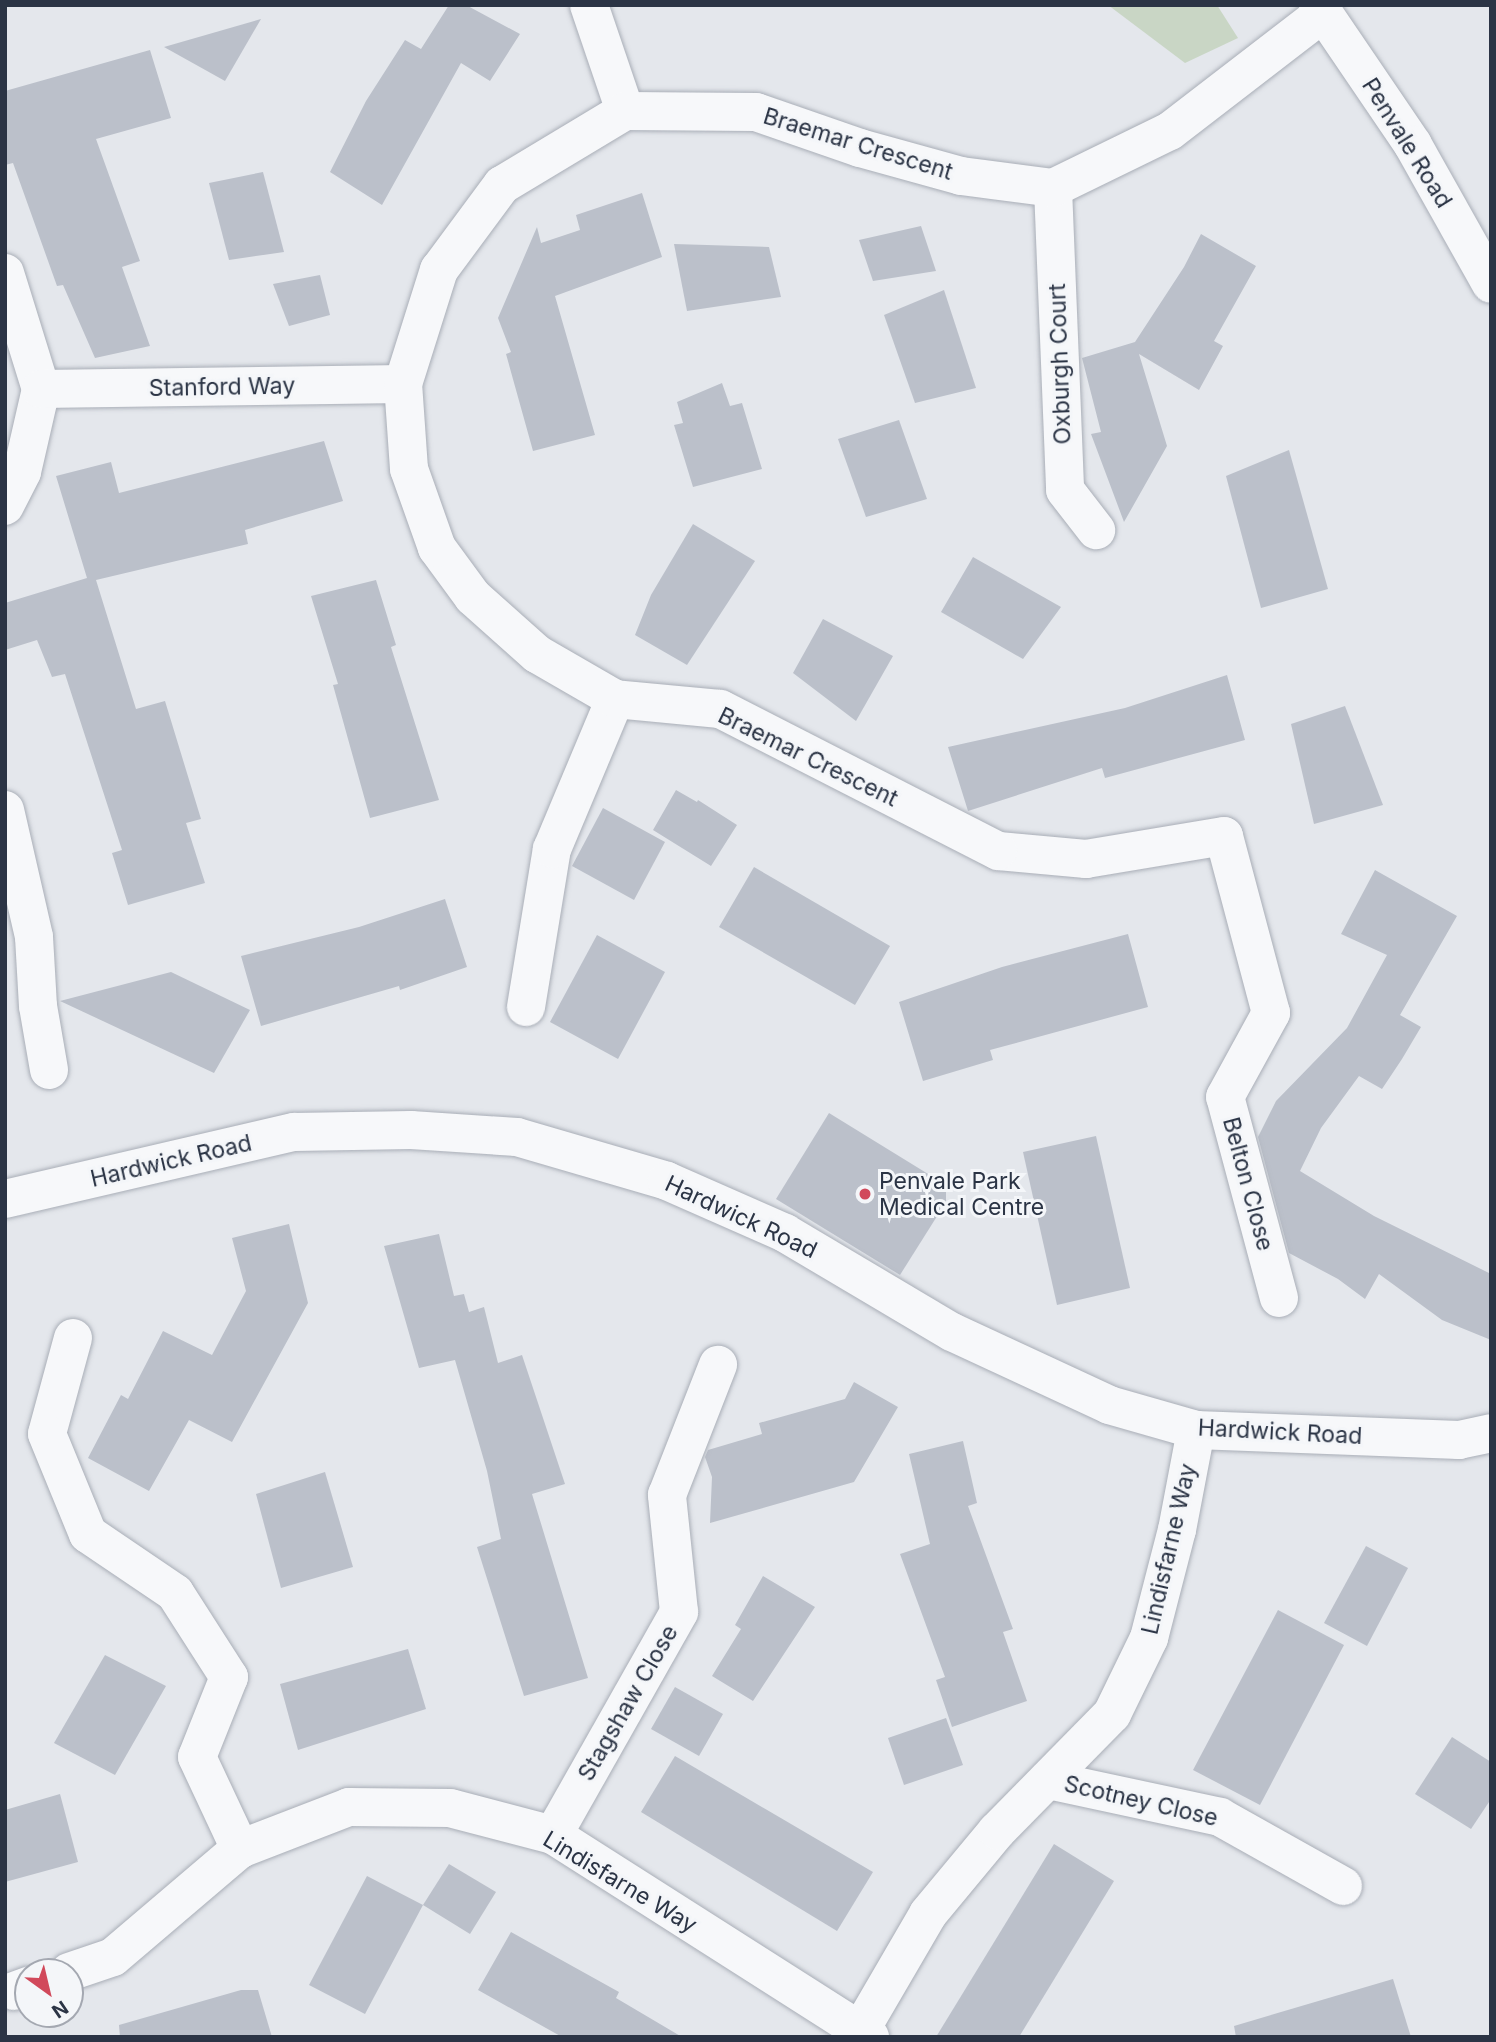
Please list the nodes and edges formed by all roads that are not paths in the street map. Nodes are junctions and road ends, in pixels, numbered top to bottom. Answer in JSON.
{"nodes":[{"id":1,"x":589,"y":5,"type":"edge"},
{"id":2,"x":1321,"y":9,"type":"edge"},
{"id":3,"x":625,"y":111,"type":"junction"},
{"id":4,"x":1053,"y":188,"type":"junction"},
{"id":5,"x":5,"y":273,"type":"edge"},
{"id":6,"x":1491,"y":284,"type":"edge"},
{"id":7,"x":403,"y":384,"type":"junction"},
{"id":8,"x":41,"y":389,"type":"junction"},
{"id":9,"x":5,"y":506,"type":"edge"},
{"id":10,"x":1096,"y":530,"type":"dead end"},
{"id":11,"x":615,"y":699,"type":"junction"},
{"id":12,"x":5,"y":810,"type":"edge"},
{"id":13,"x":1224,"y":836,"type":"joint"},
{"id":14,"x":526,"y":1007,"type":"dead end"},
{"id":15,"x":49,"y":1070,"type":"dead end"},
{"id":16,"x":5,"y":1199,"type":"edge"},
{"id":17,"x":1279,"y":1298,"type":"dead end"},
{"id":18,"x":73,"y":1338,"type":"dead end"},
{"id":19,"x":718,"y":1364,"type":"dead end"},
{"id":20,"x":1196,"y":1430,"type":"junction"},
{"id":21,"x":1491,"y":1433,"type":"edge"},
{"id":22,"x":1048,"y":1780,"type":"junction"},
{"id":23,"x":553,"y":1835,"type":"junction"},
{"id":24,"x":240,"y":1849,"type":"junction"},
{"id":25,"x":1343,"y":1886,"type":"dead end"},
{"id":26,"x":84,"y":1967,"type":"edge"},
{"id":27,"x":865,"y":2034,"type":"edge"}],
"edges":[{"from":1,"to":3,"type":"street"},
{"from":2,"to":4,"type":"street"},
{"from":2,"to":6,"type":"street","name":"Penvale Road"},
{"from":3,"to":4,"type":"street","name":"Braemar Crescent"},
{"from":3,"to":7,"type":"street","name":"Braemar Crescent"},
{"from":4,"to":10,"type":"street","name":"Oxburgh Court"},
{"from":5,"to":8,"type":"street"},
{"from":7,"to":8,"type":"street","name":"Stanford Way"},
{"from":7,"to":11,"type":"street","name":"Braemar Crescent"},
{"from":8,"to":9,"type":"street"},
{"from":11,"to":13,"type":"street","name":"Braemar Crescent"},
{"from":11,"to":14,"type":"street"},
{"from":12,"to":15,"type":"street"},
{"from":13,"to":17,"type":"street","name":"Belton Close"},
{"from":16,"to":20,"type":"street","name":"Hardwick Road"},
{"from":18,"to":24,"type":"street"},
{"from":19,"to":23,"type":"street","name":"Stagshaw Close"},
{"from":20,"to":21,"type":"street","name":"Hardwick Road"},
{"from":20,"to":22,"type":"street","name":"Lindisfarne Way"},
{"from":22,"to":25,"type":"street","name":"Scotney Close"},
{"from":22,"to":27,"type":"street","name":"Lindisfarne Way"},
{"from":23,"to":24,"type":"street","name":"Lindisfarne Way"},
{"from":23,"to":27,"type":"street","name":"Lindisfarne Way"},
{"from":24,"to":26,"type":"street","name":"Lindisfarne Way"}]}
